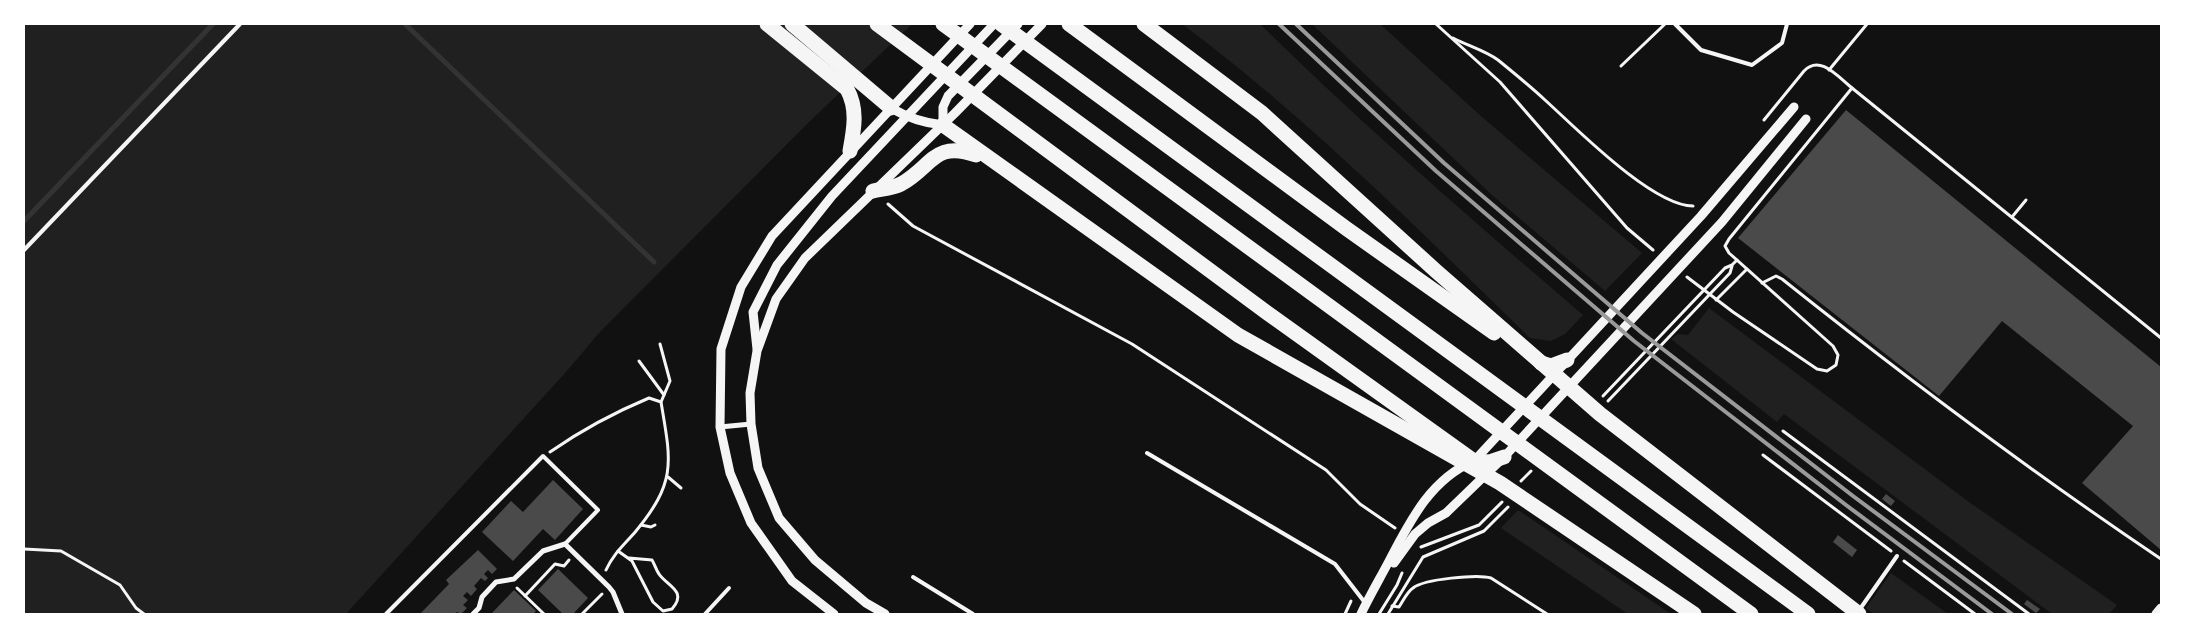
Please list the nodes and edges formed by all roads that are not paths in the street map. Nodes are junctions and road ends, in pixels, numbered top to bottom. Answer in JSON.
{"nodes":[{"id":1,"x":240,"y":24,"type":"edge"},
{"id":2,"x":767,"y":24,"type":"edge"},
{"id":3,"x":792,"y":24,"type":"edge"},
{"id":4,"x":876,"y":24,"type":"edge"},
{"id":5,"x":943,"y":24,"type":"edge"},
{"id":6,"x":970,"y":24,"type":"edge"},
{"id":7,"x":994,"y":24,"type":"edge"},
{"id":8,"x":1002,"y":24,"type":"edge"},
{"id":9,"x":1018,"y":24,"type":"edge"},
{"id":10,"x":1042,"y":24,"type":"edge"},
{"id":11,"x":1069,"y":24,"type":"edge"},
{"id":12,"x":1144,"y":24,"type":"edge"},
{"id":13,"x":1675,"y":24,"type":"edge"},
{"id":14,"x":1787,"y":24,"type":"edge"},
{"id":15,"x":1794,"y":107,"type":"dead end"},
{"id":16,"x":891,"y":108,"type":"junction"},
{"id":17,"x":907,"y":117,"type":"junction"},
{"id":18,"x":1806,"y":119,"type":"dead end"},
{"id":19,"x":943,"y":125,"type":"junction"},
{"id":20,"x":850,"y":151,"type":"junction"},
{"id":21,"x":1020,"y":181,"type":"junction"},
{"id":22,"x":873,"y":191,"type":"junction"},
{"id":23,"x":24,"y":250,"type":"edge"},
{"id":24,"x":757,"y":351,"type":"junction"},
{"id":25,"x":1567,"y":360,"type":"junction"},
{"id":26,"x":751,"y":424,"type":"junction"},
{"id":27,"x":720,"y":427,"type":"junction"},
{"id":28,"x":1147,"y":453,"type":"dead end"},
{"id":29,"x":1504,"y":457,"type":"junction"},
{"id":30,"x":1474,"y":461,"type":"junction"},
{"id":31,"x":565,"y":544,"type":"junction"},
{"id":32,"x":1897,"y":556,"type":"road end"},
{"id":33,"x":913,"y":577,"type":"dead end"},
{"id":34,"x":1378,"y":582,"type":"junction"},
{"id":35,"x":729,"y":588,"type":"dead end"},
{"id":36,"x":1366,"y":604,"type":"junction"},
{"id":37,"x":2161,"y":608,"type":"edge"},
{"id":38,"x":1858,"y":613,"type":"edge"},
{"id":39,"x":386,"y":614,"type":"edge"},
{"id":40,"x":474,"y":614,"type":"edge"},
{"id":41,"x":622,"y":614,"type":"edge"},
{"id":42,"x":705,"y":614,"type":"edge"},
{"id":43,"x":834,"y":614,"type":"edge"},
{"id":44,"x":885,"y":614,"type":"edge"},
{"id":45,"x":973,"y":614,"type":"edge"},
{"id":46,"x":1361,"y":614,"type":"edge"},
{"id":47,"x":1694,"y":614,"type":"edge"},
{"id":48,"x":1751,"y":614,"type":"edge"},
{"id":49,"x":1808,"y":614,"type":"edge"},
{"id":50,"x":2156,"y":614,"type":"edge"}],
"edges":[{"from":1,"to":23,"type":"lane"},
{"from":2,"to":20,"type":"highway"},
{"from":3,"to":16,"type":"highway"},
{"from":4,"to":30,"type":"highway"},
{"from":5,"to":48,"type":"highway"},
{"from":6,"to":16,"type":"street"},
{"from":7,"to":17,"type":"street"},
{"from":8,"to":49,"type":"highway"},
{"from":9,"to":19,"type":"street"},
{"from":10,"to":19,"type":"street"},
{"from":11,"to":25,"type":"highway"},
{"from":12,"to":38,"type":"highway"},
{"from":13,"to":14,"type":"lane"},
{"from":15,"to":25,"type":"street"},
{"from":16,"to":17,"type":"street"},
{"from":16,"to":20,"type":"street"},
{"from":17,"to":19,"type":"street"},
{"from":17,"to":24,"type":"street"},
{"from":18,"to":29,"type":"street"},
{"from":19,"to":21,"type":"highway"},
{"from":19,"to":22,"type":"street"},
{"from":20,"to":27,"type":"street"},
{"from":21,"to":22,"type":"highway"},
{"from":21,"to":47,"type":"highway"},
{"from":22,"to":24,"type":"street"},
{"from":24,"to":26,"type":"street"},
{"from":25,"to":30,"type":"street"},
{"from":26,"to":27,"type":"street"},
{"from":26,"to":44,"type":"street"},
{"from":27,"to":43,"type":"street"},
{"from":28,"to":36,"type":"lane"},
{"from":29,"to":30,"type":"highway"},
{"from":29,"to":34,"type":"street"},
{"from":30,"to":34,"type":"street"},
{"from":31,"to":39,"type":"lane"},
{"from":31,"to":40,"type":"street"},
{"from":31,"to":41,"type":"street"},
{"from":32,"to":38,"type":"lane"},
{"from":33,"to":45,"type":"lane"},
{"from":34,"to":36,"type":"street"},
{"from":35,"to":42,"type":"lane"},
{"from":36,"to":46,"type":"street"},
{"from":37,"to":50,"type":"street"}]}
